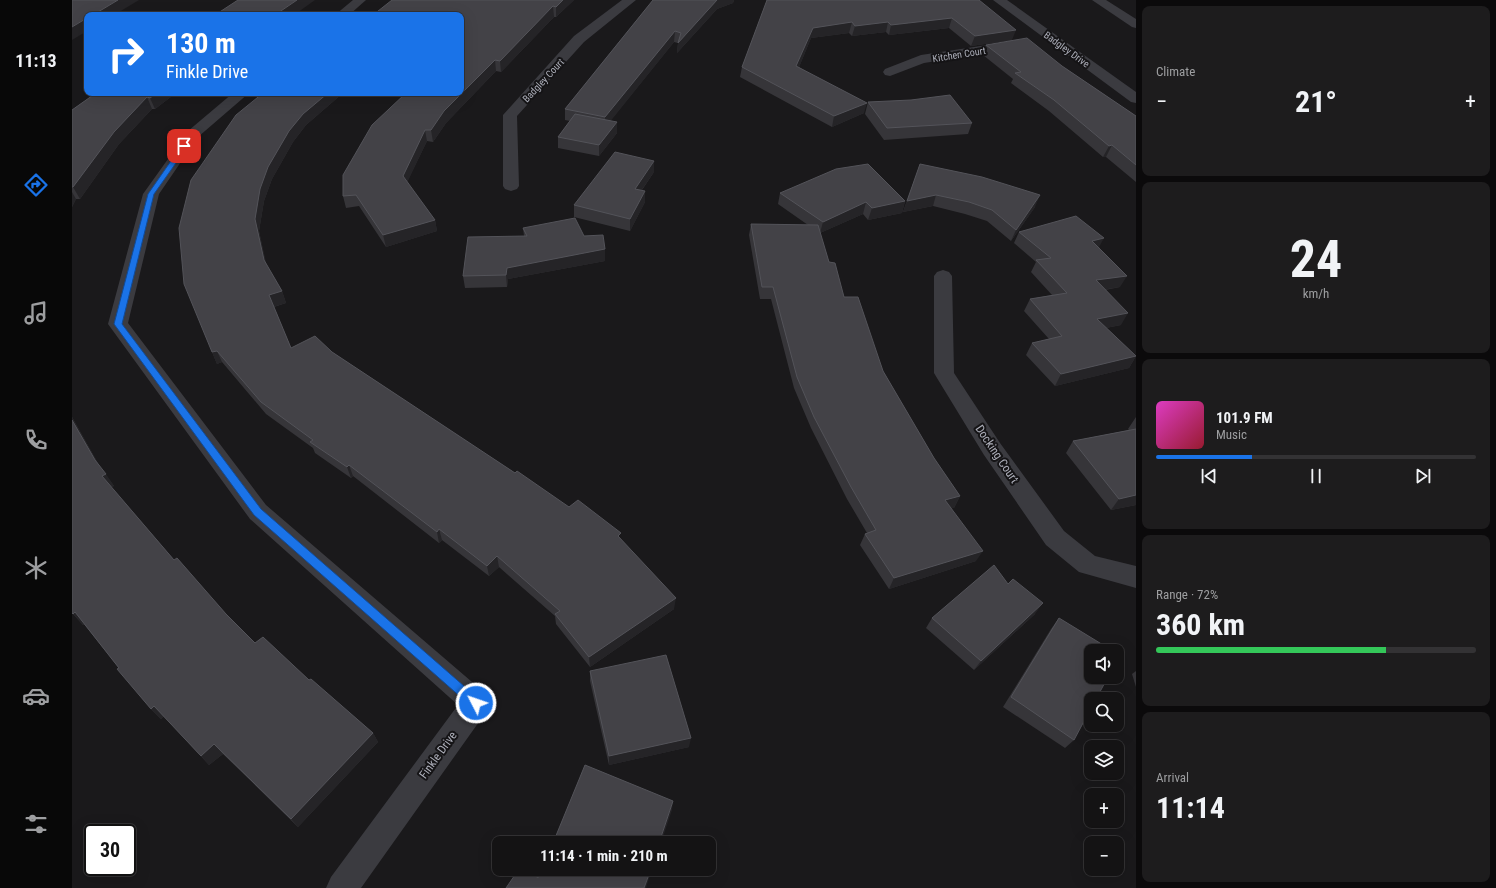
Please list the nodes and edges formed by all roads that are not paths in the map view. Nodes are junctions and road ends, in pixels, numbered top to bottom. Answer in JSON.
{"nodes":[{"id":1,"x":360,"y":0,"type":"edge"},
{"id":2,"x":630,"y":0,"type":"edge"},
{"id":3,"x":999,"y":0,"type":"edge"},
{"id":4,"x":1098,"y":0,"type":"edge"},
{"id":5,"x":345,"y":12,"type":"edge"},
{"id":6,"x":1136,"y":24,"type":"edge"},
{"id":7,"x":1053,"y":39,"type":"junction"},
{"id":8,"x":890,"y":72,"type":"dead end"},
{"id":9,"x":238,"y":96,"type":"edge"},
{"id":10,"x":1136,"y":99,"type":"edge"},
{"id":11,"x":512,"y":186,"type":"dead end"},
{"id":12,"x":942,"y":276,"type":"dead end"},
{"id":13,"x":1136,"y":577,"type":"edge"},
{"id":14,"x":342,"y":888,"type":"edge"}],
"edges":[{"from":1,"to":5,"type":"street"},
{"from":2,"to":11,"type":"street","name":"Badgley Court"},
{"from":3,"to":7,"type":"street","name":"Badgley Drive"},
{"from":4,"to":6,"type":"street"},
{"from":7,"to":8,"type":"street","name":"Kitchen Court"},
{"from":7,"to":10,"type":"street","name":"Badgley Drive"},
{"from":9,"to":14,"type":"street","name":"Finkle Drive"},
{"from":12,"to":13,"type":"street","name":"Docking Court"}]}
